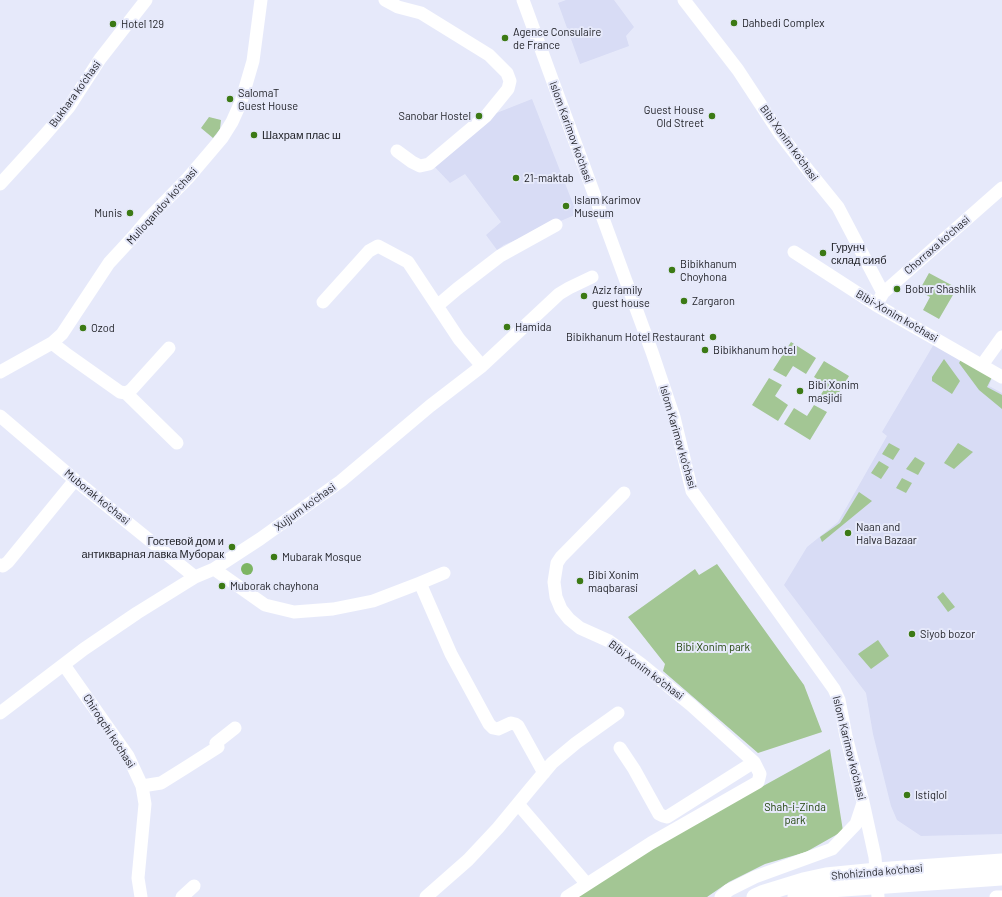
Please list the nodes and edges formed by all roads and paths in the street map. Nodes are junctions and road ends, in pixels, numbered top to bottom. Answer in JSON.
{"nodes":[{"id":1,"x":146,"y":0,"type":"edge"},
{"id":2,"x":261,"y":0,"type":"edge"},
{"id":3,"x":385,"y":0,"type":"edge"},
{"id":4,"x":524,"y":0,"type":"edge"},
{"id":5,"x":684,"y":0,"type":"edge"},
{"id":6,"x":396,"y":151,"type":"dead end"},
{"id":7,"x":0,"y":184,"type":"edge"},
{"id":8,"x":1002,"y":188,"type":"edge"},
{"id":9,"x":556,"y":225,"type":"dead end"},
{"id":10,"x":794,"y":252,"type":"dead end"},
{"id":11,"x":592,"y":277,"type":"dead end"},
{"id":12,"x":883,"y":293,"type":"junction"},
{"id":13,"x":323,"y":302,"type":"dead end"},
{"id":14,"x":876,"y":305,"type":"junction"},
{"id":15,"x":437,"y":306,"type":"junction"},
{"id":16,"x":1002,"y":337,"type":"edge"},
{"id":17,"x":52,"y":343,"type":"junction"},
{"id":18,"x":168,"y":348,"type":"dead end"},
{"id":19,"x":982,"y":365,"type":"junction"},
{"id":20,"x":482,"y":366,"type":"junction"},
{"id":21,"x":0,"y":372,"type":"edge"},
{"id":22,"x":1002,"y":377,"type":"edge"},
{"id":23,"x":126,"y":393,"type":"junction"},
{"id":24,"x":0,"y":416,"type":"edge"},
{"id":25,"x":177,"y":443,"type":"dead end"},
{"id":26,"x":75,"y":480,"type":"junction"},
{"id":27,"x":624,"y":493,"type":"dead end"},
{"id":28,"x":0,"y":565,"type":"edge"},
{"id":29,"x":214,"y":569,"type":"junction"},
{"id":30,"x":444,"y":573,"type":"dead end"},
{"id":31,"x":195,"y":578,"type":"junction"},
{"id":32,"x":420,"y":583,"type":"junction"},
{"id":33,"x":64,"y":665,"type":"junction"},
{"id":34,"x":0,"y":713,"type":"edge"},
{"id":35,"x":618,"y":713,"type":"dead end"},
{"id":36,"x":235,"y":728,"type":"dead end"},
{"id":37,"x":620,"y":748,"type":"dead end"},
{"id":38,"x":754,"y":762,"type":"junction"},
{"id":39,"x":544,"y":773,"type":"junction"},
{"id":40,"x":142,"y":786,"type":"junction"},
{"id":41,"x":863,"y":802,"type":"junction"},
{"id":42,"x":518,"y":804,"type":"junction"},
{"id":43,"x":1002,"y":862,"type":"edge"},
{"id":44,"x":1002,"y":877,"type":"edge"},
{"id":45,"x":586,"y":884,"type":"junction"},
{"id":46,"x":194,"y":886,"type":"dead end"},
{"id":47,"x":1002,"y":896,"type":"edge"},
{"id":48,"x":141,"y":897,"type":"edge"},
{"id":49,"x":182,"y":897,"type":"edge"},
{"id":50,"x":426,"y":897,"type":"edge"},
{"id":51,"x":567,"y":897,"type":"edge"},
{"id":52,"x":721,"y":897,"type":"edge"},
{"id":53,"x":755,"y":897,"type":"edge"},
{"id":54,"x":796,"y":897,"type":"edge"},
{"id":55,"x":878,"y":897,"type":"edge"},
{"id":56,"x":996,"y":897,"type":"edge"}],
"edges":[{"from":1,"to":7,"type":"street","name":"Bukhara ko'chasi"},
{"from":2,"to":17,"type":"street","name":"Mulloqandov ko'chasi"},
{"from":3,"to":6,"type":"street"},
{"from":4,"to":41,"type":"street","name":"Islom Karimov ko'chasi"},
{"from":5,"to":12,"type":"street","name":"Bibi Xonim ko'chasi"},
{"from":8,"to":12,"type":"street","name":"Chorraxa ko'chasi"},
{"from":9,"to":15,"type":"street"},
{"from":10,"to":14,"type":"street","name":"Bibi-Xonim ko'chasi"},
{"from":11,"to":20,"type":"street","name":"Xujjum ko'chasi"},
{"from":12,"to":14,"type":"street","name":"Chorraxa ko'chasi"},
{"from":13,"to":15,"type":"street"},
{"from":14,"to":19,"type":"street","name":"Bibi-Xonim ko'chasi"},
{"from":15,"to":20,"type":"street"},
{"from":16,"to":19,"type":"street"},
{"from":17,"to":21,"type":"street","name":"Mulloqandov ko'chasi"},
{"from":17,"to":23,"type":"street"},
{"from":18,"to":23,"type":"street"},
{"from":19,"to":22,"type":"street","name":"Bibi-Xonim ko'chasi"},
{"from":20,"to":29,"type":"street","name":"Xujjum ko'chasi"},
{"from":23,"to":25,"type":"street"},
{"from":24,"to":26,"type":"street","name":"Muborak ko'chasi"},
{"from":26,"to":28,"type":"street"},
{"from":26,"to":31,"type":"street","name":"Muborak ko'chasi"},
{"from":27,"to":38,"type":"street","name":"Bibi Xonim ko'chasi"},
{"from":29,"to":31,"type":"street","name":"Xujjum ko'chasi"},
{"from":29,"to":32,"type":"street"},
{"from":30,"to":32,"type":"street"},
{"from":31,"to":33,"type":"street","name":"Xujjum ko'chasi"},
{"from":32,"to":39,"type":"street"},
{"from":33,"to":34,"type":"street","name":"Xujjum ko'chasi"},
{"from":33,"to":40,"type":"street","name":"Chiroqchi ko'chasi"},
{"from":35,"to":39,"type":"street"},
{"from":36,"to":40,"type":"street"},
{"from":37,"to":38,"type":"street"},
{"from":38,"to":45,"type":"street","name":"Bibi Xonim ko'chasi"},
{"from":39,"to":42,"type":"street"},
{"from":40,"to":48,"type":"street","name":"Chiroqchi ko'chasi"},
{"from":41,"to":52,"type":"street"},
{"from":41,"to":55,"type":"street","name":"Islom Karimov ko'chasi"},
{"from":42,"to":45,"type":"street"},
{"from":42,"to":50,"type":"street"},
{"from":43,"to":53,"type":"main road","name":"Shohizinda ko'chasi"},
{"from":44,"to":54,"type":"main road","name":"Shohizinda ko'chasi"},
{"from":45,"to":51,"type":"street"},
{"from":46,"to":49,"type":"street"},
{"from":47,"to":56,"type":"street"}]}
